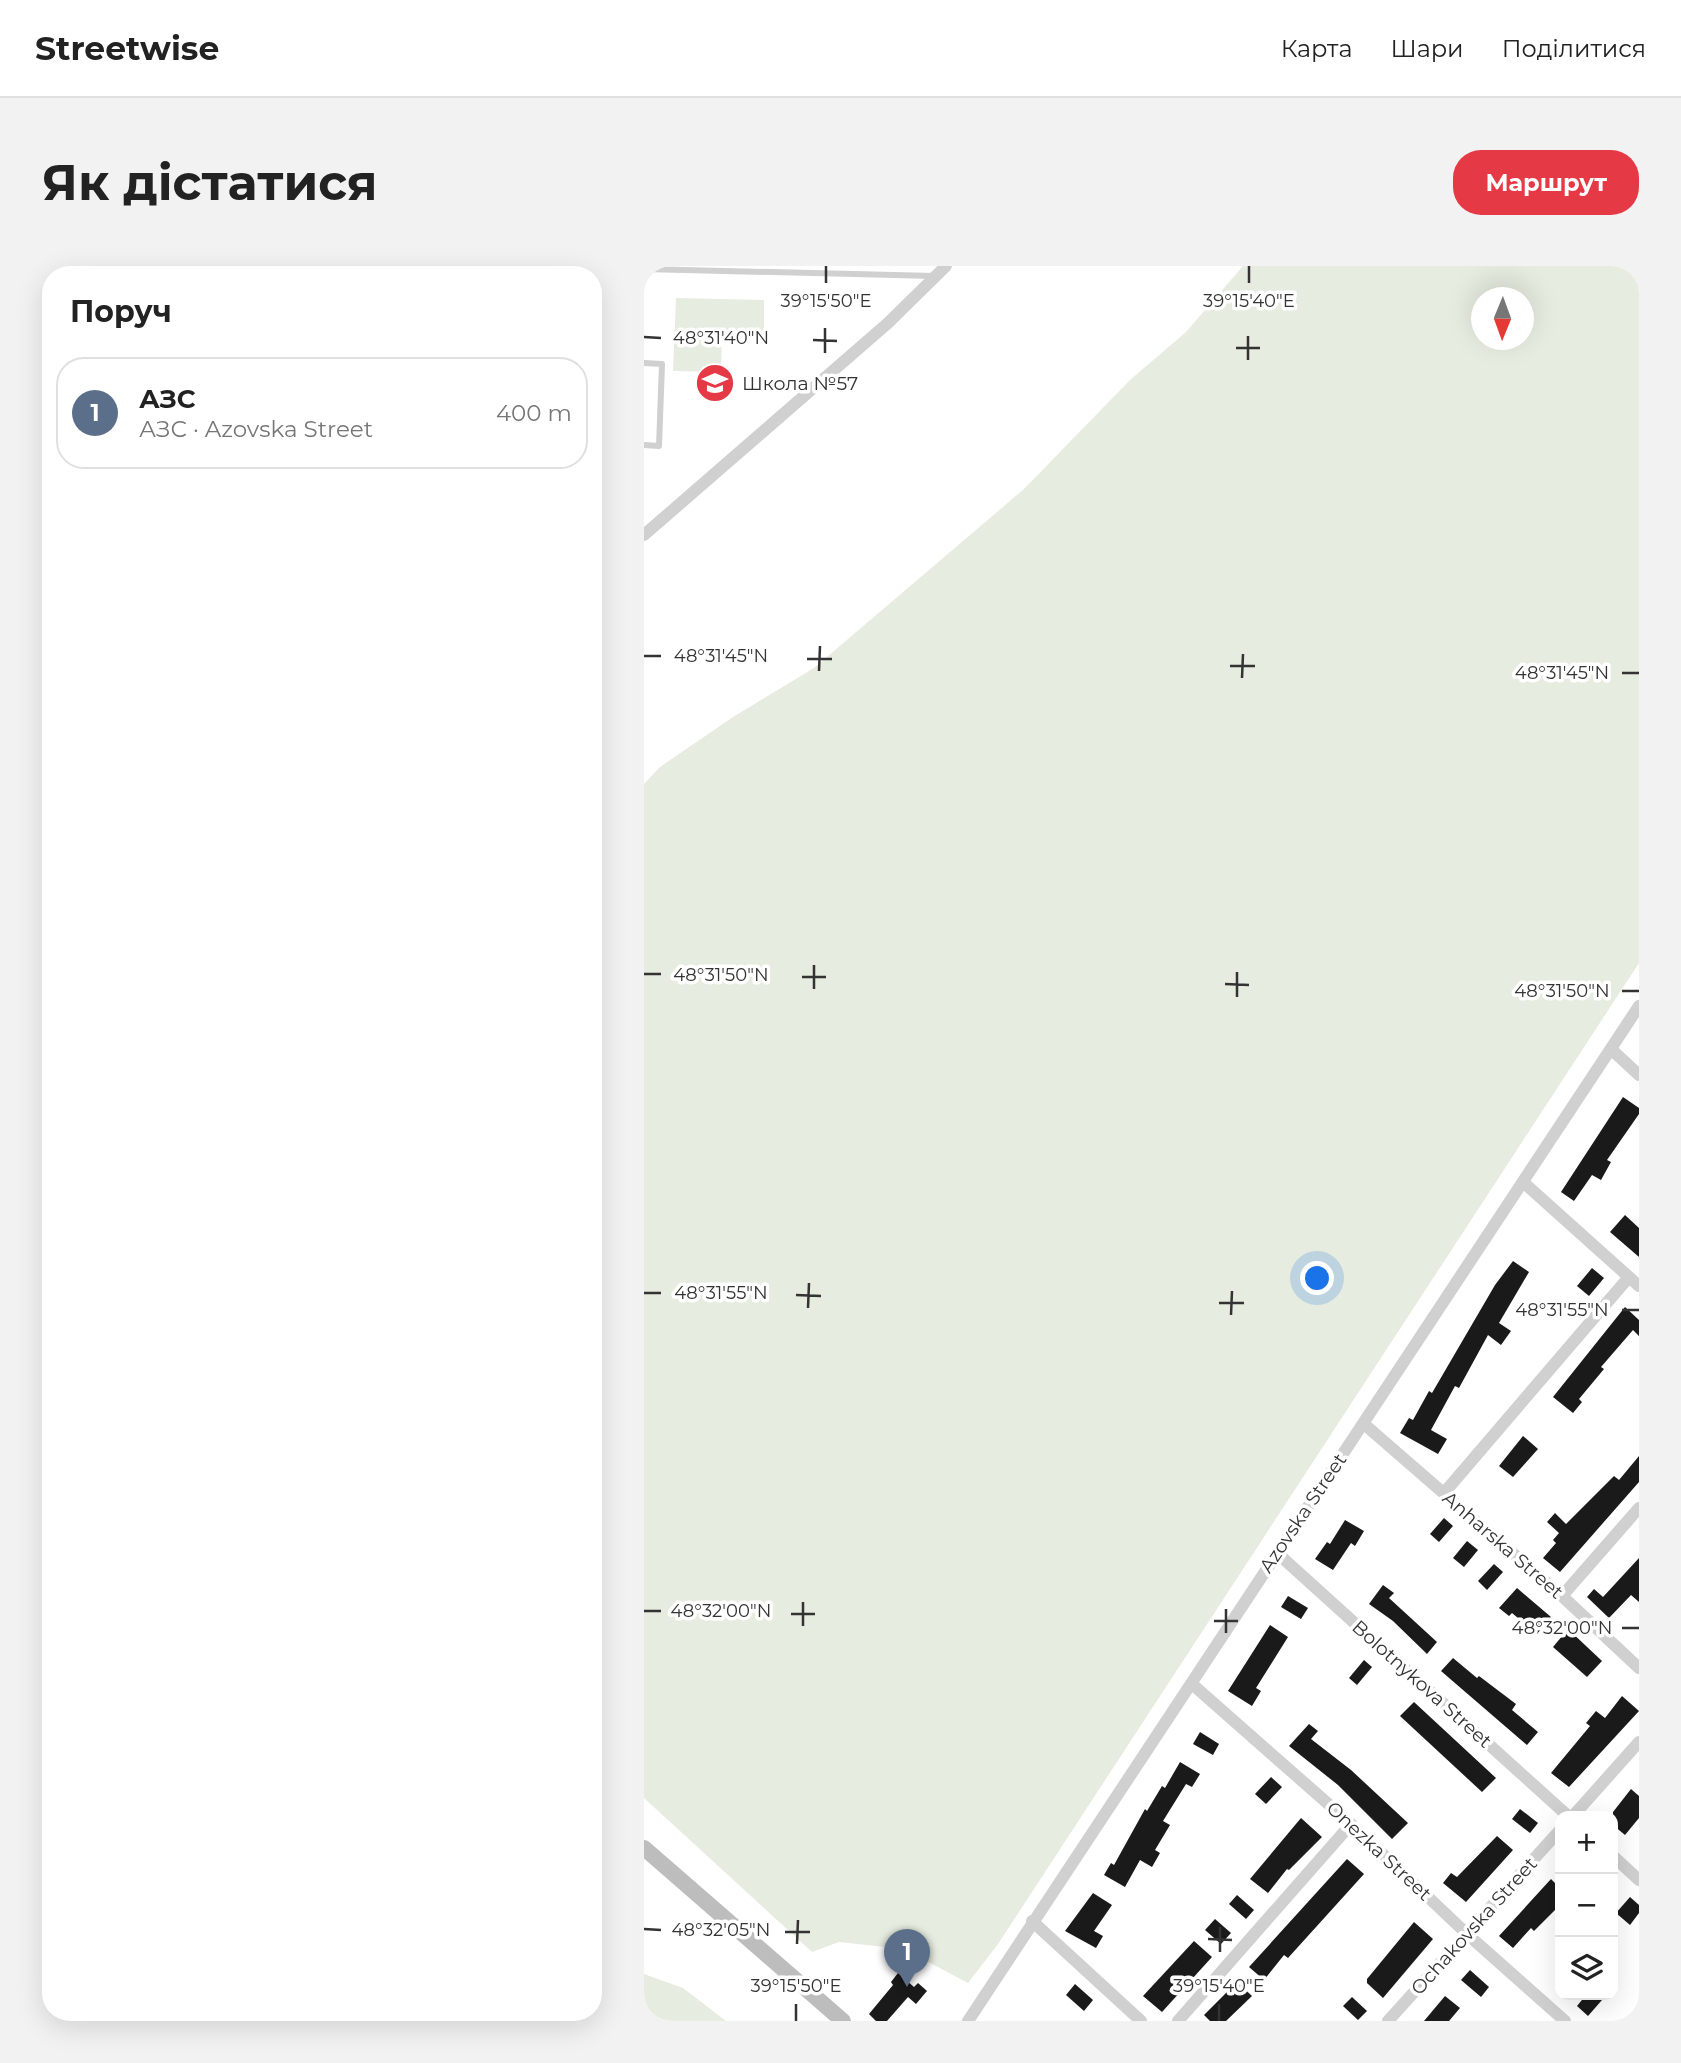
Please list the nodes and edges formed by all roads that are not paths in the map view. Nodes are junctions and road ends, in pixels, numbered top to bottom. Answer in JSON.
{"nodes":[{"id":1,"x":644,"y":270,"type":"edge"},
{"id":2,"x":942,"y":271,"type":"edge"},
{"id":3,"x":644,"y":363,"type":"edge"},
{"id":4,"x":644,"y":445,"type":"edge"},
{"id":5,"x":644,"y":535,"type":"edge"},
{"id":6,"x":1639,"y":1006,"type":"edge"},
{"id":7,"x":1611,"y":1049,"type":"junction"},
{"id":8,"x":1639,"y":1075,"type":"edge"},
{"id":9,"x":1523,"y":1182,"type":"junction"},
{"id":10,"x":1629,"y":1277,"type":"junction"},
{"id":11,"x":1639,"y":1286,"type":"edge"},
{"id":12,"x":1364,"y":1424,"type":"junction"},
{"id":13,"x":1444,"y":1493,"type":"junction"},
{"id":14,"x":1639,"y":1508,"type":"edge"},
{"id":15,"x":1276,"y":1552,"type":"junction"},
{"id":16,"x":1562,"y":1596,"type":"junction"},
{"id":17,"x":1639,"y":1668,"type":"edge"},
{"id":18,"x":1192,"y":1684,"type":"junction"},
{"id":19,"x":1639,"y":1742,"type":"edge"},
{"id":20,"x":1564,"y":1811,"type":"edge"},
{"id":21,"x":1575,"y":1811,"type":"edge"},
{"id":22,"x":1351,"y":1824,"type":"junction"},
{"id":23,"x":1555,"y":1836,"type":"edge"},
{"id":24,"x":644,"y":1848,"type":"edge"},
{"id":25,"x":1618,"y":1861,"type":"edge"},
{"id":26,"x":1639,"y":1880,"type":"edge"},
{"id":27,"x":1032,"y":1921,"type":"junction"},
{"id":28,"x":1467,"y":1934,"type":"junction"},
{"id":29,"x":843,"y":2021,"type":"edge"},
{"id":30,"x":968,"y":2021,"type":"edge"},
{"id":31,"x":1141,"y":2021,"type":"edge"},
{"id":32,"x":1178,"y":2021,"type":"edge"},
{"id":33,"x":1388,"y":2021,"type":"edge"},
{"id":34,"x":1565,"y":2021,"type":"edge"}],
"edges":[{"from":1,"to":2,"type":"lane"},
{"from":2,"to":5,"type":"street"},
{"from":3,"to":4,"type":"lane"},
{"from":6,"to":7,"type":"street","name":"Azovska Street"},
{"from":7,"to":8,"type":"street"},
{"from":7,"to":9,"type":"street","name":"Azovska Street"},
{"from":9,"to":10,"type":"street"},
{"from":9,"to":12,"type":"street","name":"Azovska Street"},
{"from":10,"to":11,"type":"street"},
{"from":10,"to":13,"type":"street"},
{"from":12,"to":13,"type":"street","name":"Anharska Street"},
{"from":12,"to":15,"type":"street","name":"Azovska Street"},
{"from":13,"to":16,"type":"street","name":"Anharska Street"},
{"from":14,"to":16,"type":"street"},
{"from":15,"to":18,"type":"street","name":"Azovska Street"},
{"from":15,"to":20,"type":"street","name":"Bolotnykova Street"},
{"from":16,"to":17,"type":"street","name":"Anharska Street"},
{"from":18,"to":22,"type":"street","name":"Onezka Street"},
{"from":18,"to":27,"type":"street","name":"Azovska Street"},
{"from":19,"to":21,"type":"street"},
{"from":22,"to":28,"type":"street","name":"Onezka Street"},
{"from":22,"to":32,"type":"street"},
{"from":23,"to":28,"type":"street","name":"Ochakovska Street"},
{"from":24,"to":29,"type":"street"},
{"from":25,"to":26,"type":"street"},
{"from":27,"to":30,"type":"street","name":"Azovska Street"},
{"from":27,"to":31,"type":"street"},
{"from":28,"to":33,"type":"street","name":"Ochakovska Street"},
{"from":28,"to":34,"type":"street","name":"Onezka Street"}]}
